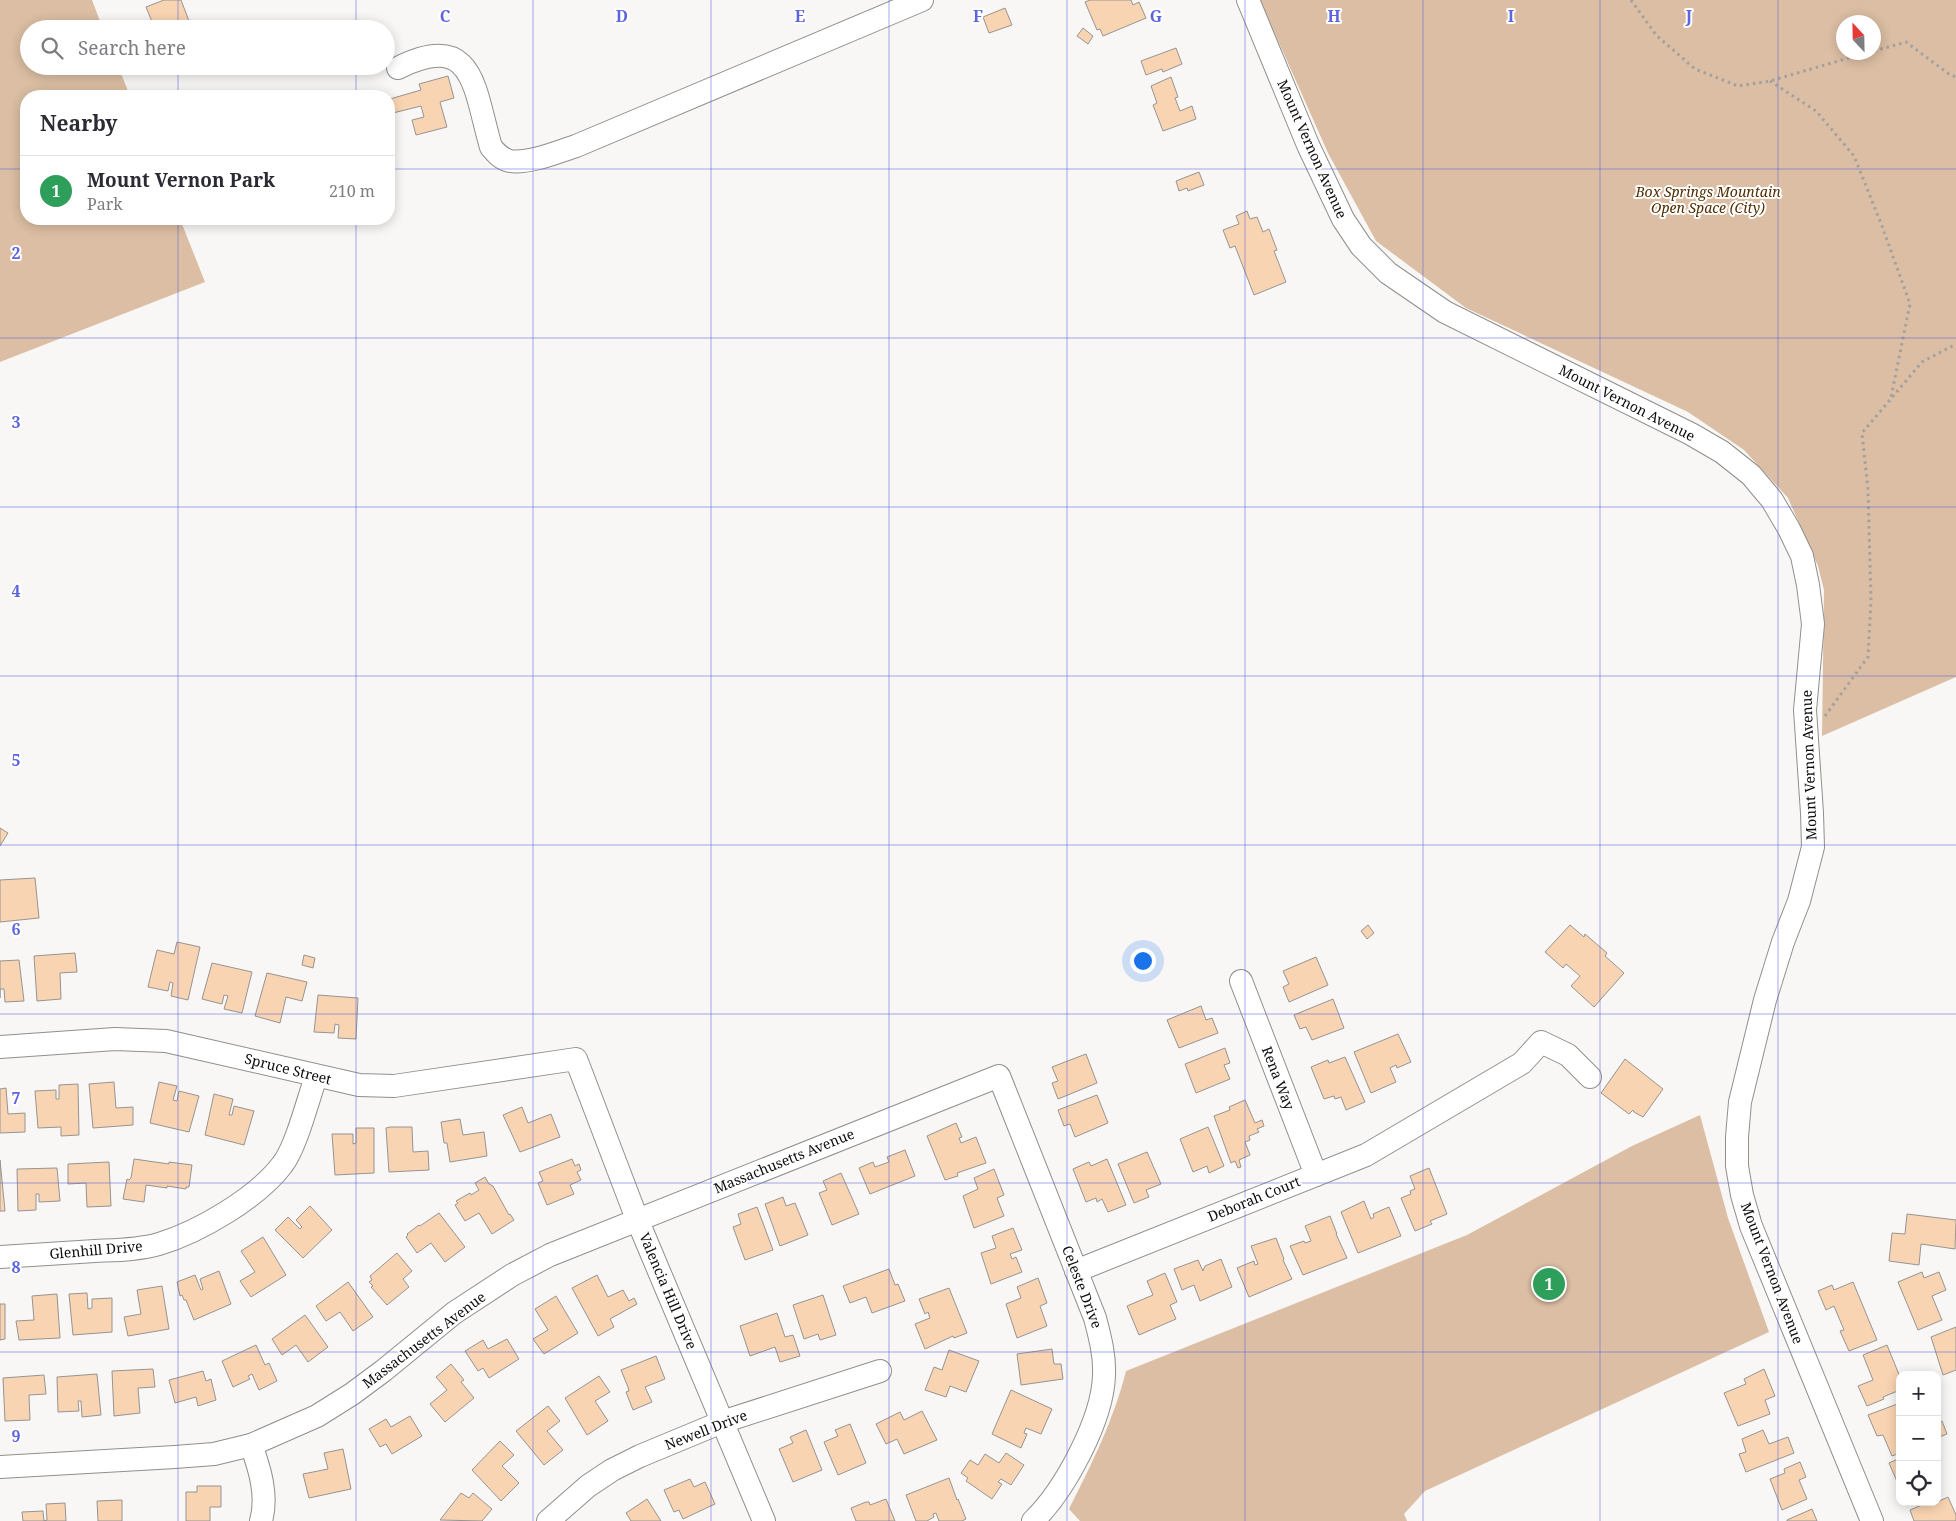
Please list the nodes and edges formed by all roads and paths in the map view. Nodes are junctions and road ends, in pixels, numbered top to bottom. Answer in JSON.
{"nodes":[{"id":1,"x":922,"y":0,"type":"edge"},
{"id":2,"x":1248,"y":0,"type":"edge"},
{"id":3,"x":1631,"y":0,"type":"edge"},
{"id":4,"x":1881,"y":49,"type":"edge"},
{"id":5,"x":1842,"y":60,"type":"edge"},
{"id":6,"x":398,"y":68,"type":"dead end"},
{"id":7,"x":1956,"y":77,"type":"edge"},
{"id":8,"x":1770,"y":81,"type":"junction"},
{"id":9,"x":1956,"y":344,"type":"edge"},
{"id":10,"x":1891,"y":398,"type":"junction"},
{"id":11,"x":1824,"y":718,"type":"dead end"},
{"id":12,"x":1241,"y":981,"type":"dead end"},
{"id":13,"x":0,"y":1047,"type":"edge"},
{"id":14,"x":576,"y":1059,"type":"joint"},
{"id":15,"x":316,"y":1076,"type":"junction"},
{"id":16,"x":999,"y":1076,"type":"joint"},
{"id":17,"x":1590,"y":1077,"type":"dead end"},
{"id":18,"x":1316,"y":1175,"type":"junction"},
{"id":19,"x":637,"y":1219,"type":"junction"},
{"id":20,"x":0,"y":1257,"type":"edge"},
{"id":21,"x":1076,"y":1271,"type":"junction"},
{"id":22,"x":880,"y":1371,"type":"dead end"},
{"id":23,"x":722,"y":1422,"type":"junction"},
{"id":24,"x":251,"y":1446,"type":"junction"},
{"id":25,"x":0,"y":1467,"type":"edge"},
{"id":26,"x":261,"y":1521,"type":"edge"},
{"id":27,"x":548,"y":1521,"type":"edge"},
{"id":28,"x":764,"y":1521,"type":"edge"},
{"id":29,"x":1033,"y":1521,"type":"edge"},
{"id":30,"x":1872,"y":1521,"type":"edge"}],
"edges":[{"from":1,"to":6,"type":"street"},
{"from":2,"to":30,"type":"street","name":"Mount Vernon Avenue"},
{"from":3,"to":8,"type":"path"},
{"from":4,"to":7,"type":"path"},
{"from":5,"to":8,"type":"path"},
{"from":8,"to":10,"type":"path"},
{"from":9,"to":10,"type":"path"},
{"from":10,"to":11,"type":"path"},
{"from":12,"to":18,"type":"street","name":"Rena Way"},
{"from":13,"to":15,"type":"street","name":"Spruce Street"},
{"from":14,"to":15,"type":"street","name":"Spruce Street"},
{"from":14,"to":19,"type":"street","name":"Valencia Hill Drive"},
{"from":15,"to":20,"type":"street","name":"Glenhill Drive"},
{"from":16,"to":19,"type":"street","name":"Massachusetts Avenue"},
{"from":16,"to":21,"type":"street","name":"Celeste Drive"},
{"from":17,"to":18,"type":"street","name":"Deborah Court"},
{"from":18,"to":21,"type":"street","name":"Deborah Court"},
{"from":19,"to":23,"type":"street","name":"Valencia Hill Drive"},
{"from":19,"to":24,"type":"street","name":"Massachusetts Avenue"},
{"from":21,"to":29,"type":"street","name":"Celeste Drive"},
{"from":22,"to":23,"type":"street","name":"Newell Drive"},
{"from":23,"to":27,"type":"street","name":"Newell Drive"},
{"from":23,"to":28,"type":"street","name":"Valencia Hill Drive"},
{"from":24,"to":25,"type":"street","name":"Massachusetts Avenue"},
{"from":24,"to":26,"type":"street"}]}
